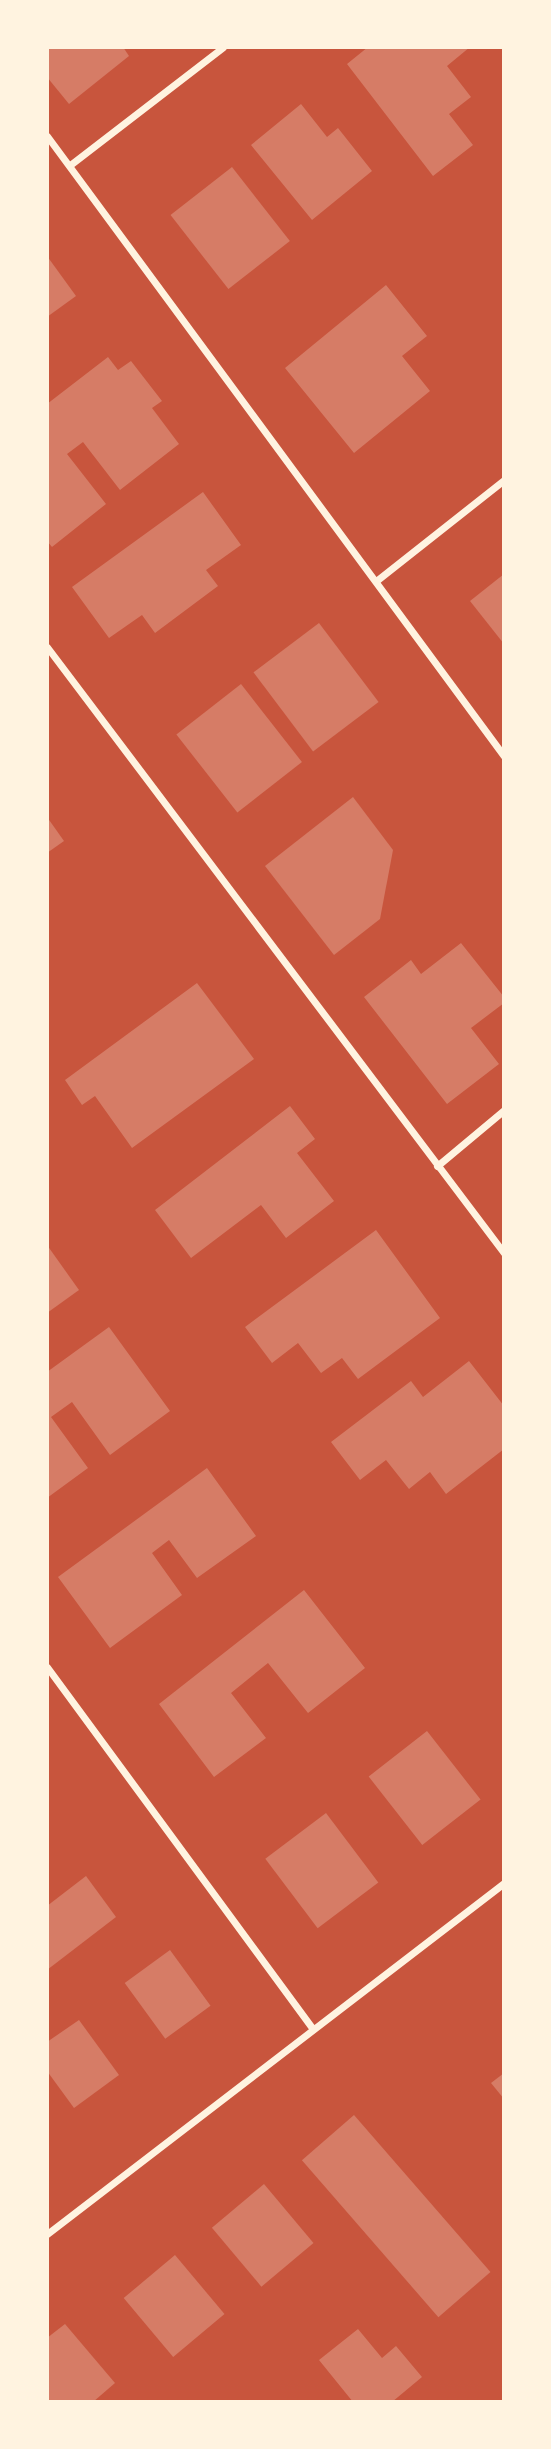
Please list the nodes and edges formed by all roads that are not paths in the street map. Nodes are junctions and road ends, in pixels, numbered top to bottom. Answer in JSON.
{"nodes":[{"id":1,"x":223,"y":47,"type":"edge"},
{"id":2,"x":47,"y":136,"type":"edge"},
{"id":3,"x":70,"y":165,"type":"junction"},
{"id":4,"x":504,"y":480,"type":"edge"},
{"id":5,"x":376,"y":581,"type":"junction"},
{"id":6,"x":47,"y":647,"type":"edge"},
{"id":7,"x":504,"y":756,"type":"edge"},
{"id":8,"x":504,"y":1110,"type":"edge"},
{"id":9,"x":436,"y":1166,"type":"junction"},
{"id":10,"x":504,"y":1253,"type":"edge"},
{"id":11,"x":47,"y":1667,"type":"edge"},
{"id":12,"x":504,"y":1883,"type":"edge"},
{"id":13,"x":313,"y":2029,"type":"junction"},
{"id":14,"x":47,"y":2235,"type":"edge"}],
"edges":[{"from":1,"to":3,"type":"street"},
{"from":2,"to":3,"type":"street"},
{"from":3,"to":5,"type":"street"},
{"from":4,"to":5,"type":"street"},
{"from":5,"to":7,"type":"street"},
{"from":6,"to":9,"type":"street"},
{"from":8,"to":9,"type":"street"},
{"from":9,"to":10,"type":"street"},
{"from":11,"to":13,"type":"street"},
{"from":12,"to":13,"type":"street"},
{"from":13,"to":14,"type":"street"}]}
